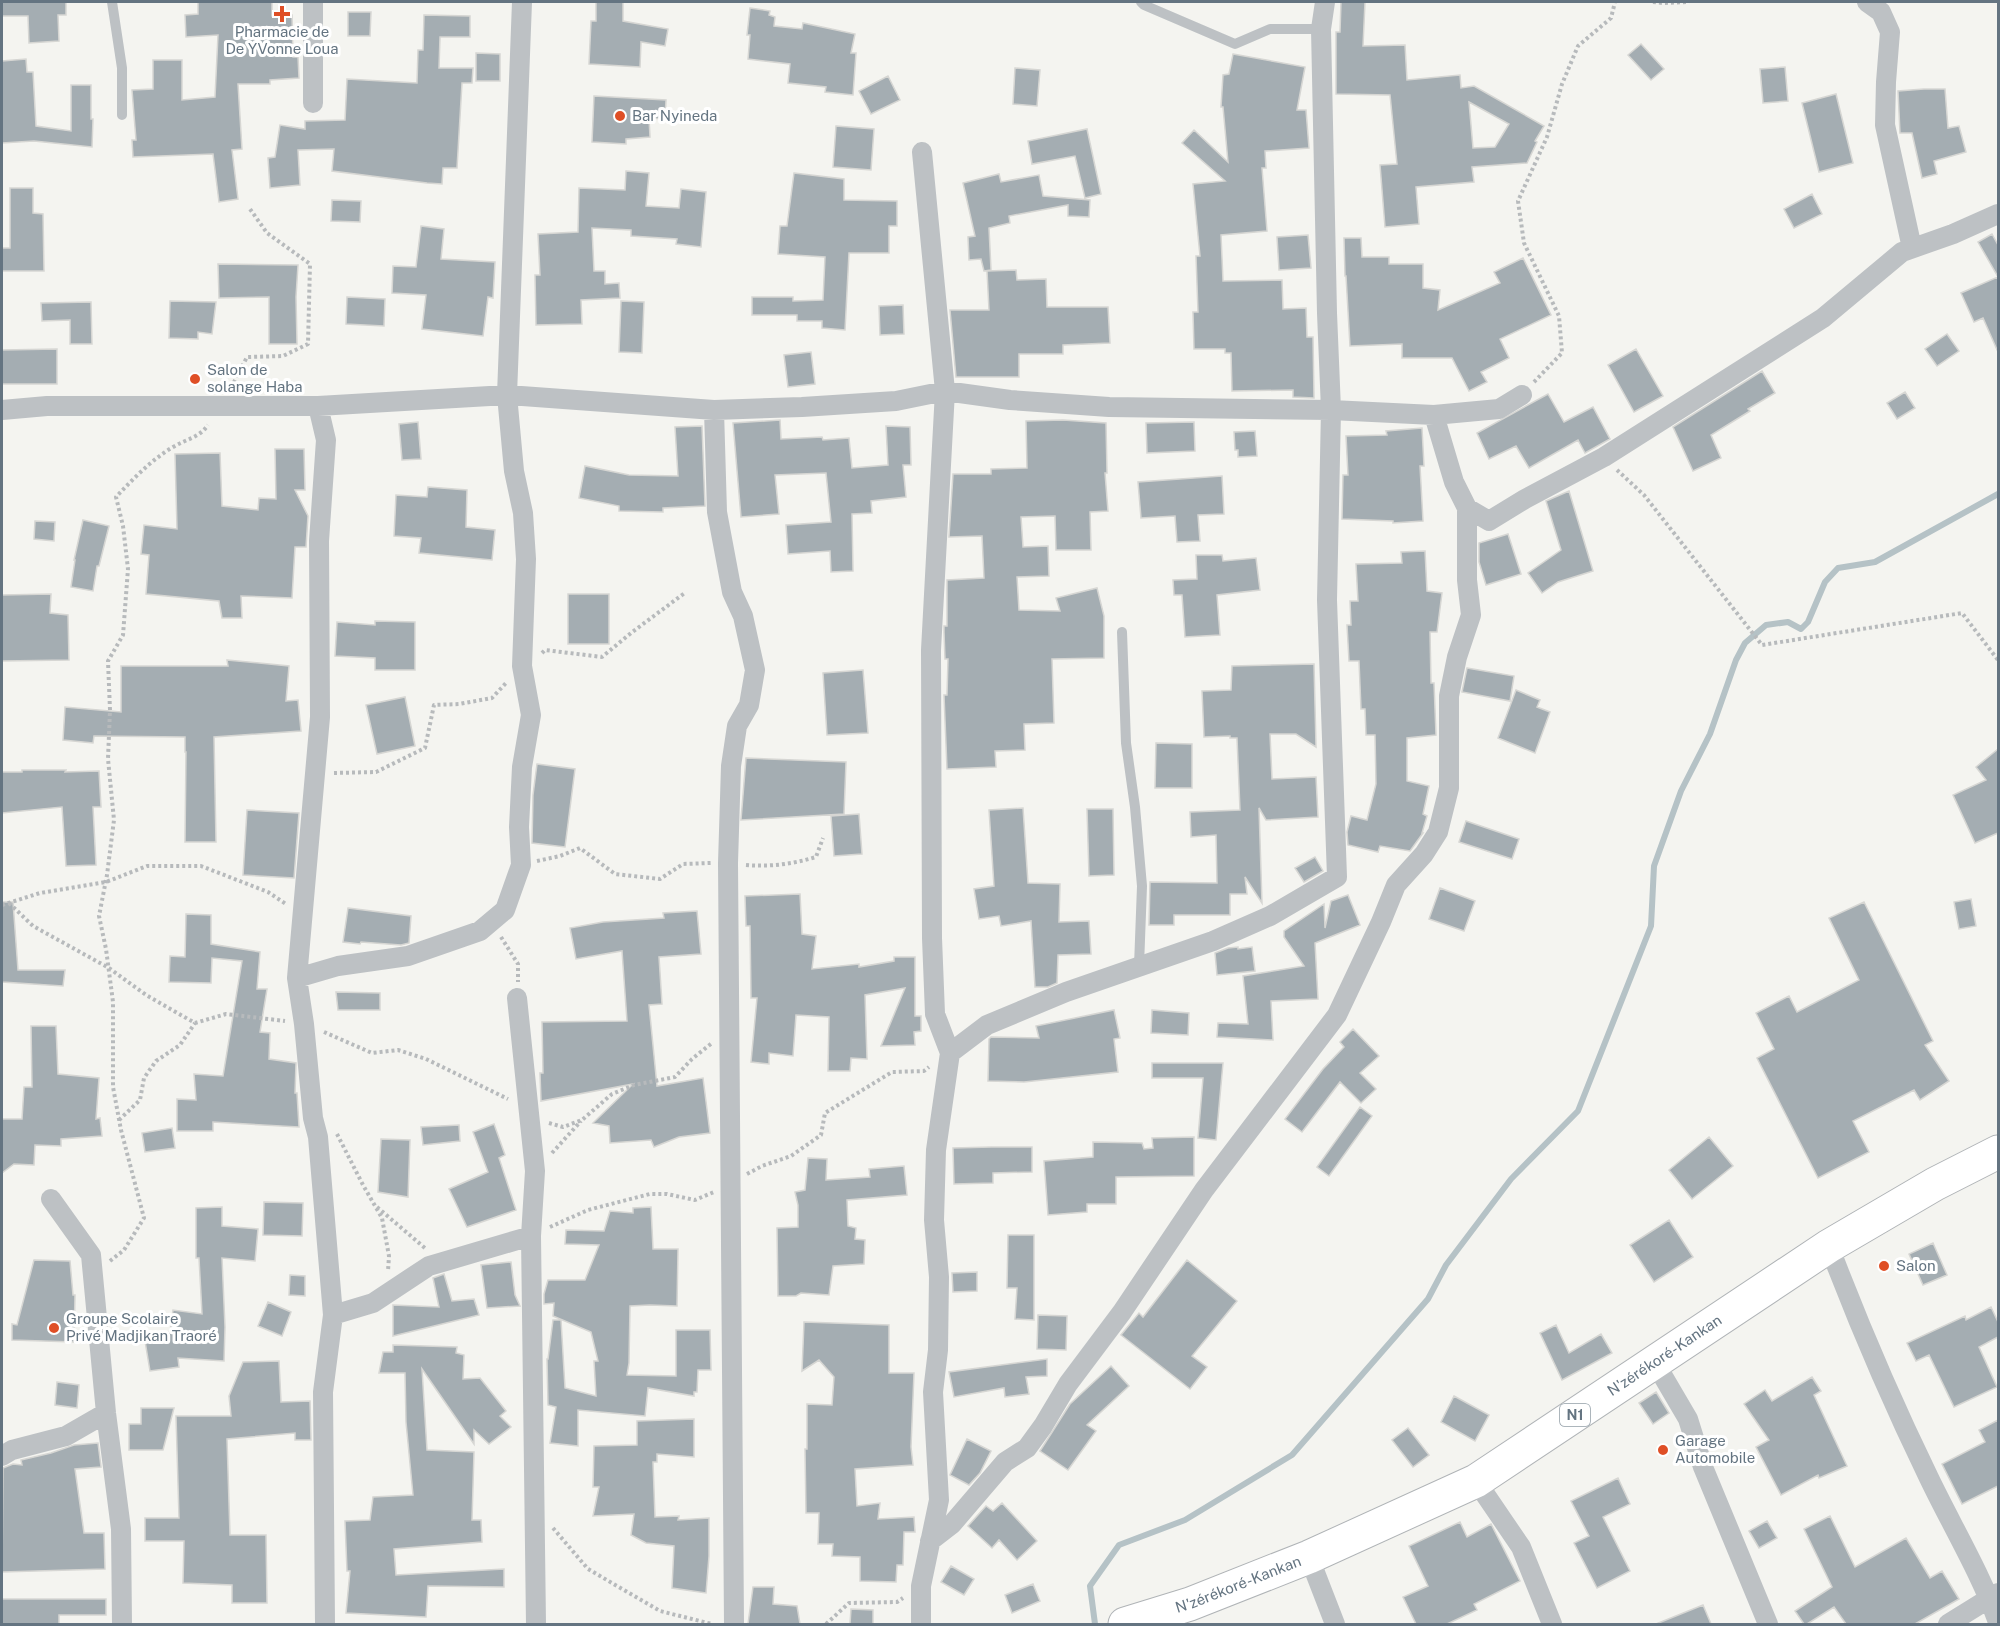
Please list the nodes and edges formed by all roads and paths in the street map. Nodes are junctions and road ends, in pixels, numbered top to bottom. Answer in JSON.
{"nodes":[{"id":1,"x":112,"y":2,"type":"edge"},
{"id":2,"x":313,"y":2,"type":"edge"},
{"id":3,"x":522,"y":2,"type":"edge"},
{"id":4,"x":1141,"y":2,"type":"edge"},
{"id":5,"x":1324,"y":2,"type":"edge"},
{"id":6,"x":1615,"y":2,"type":"edge"},
{"id":7,"x":1653,"y":2,"type":"edge"},
{"id":8,"x":1689,"y":2,"type":"edge"},
{"id":9,"x":1867,"y":2,"type":"edge"},
{"id":10,"x":1321,"y":29,"type":"junction"},
{"id":11,"x":313,"y":103,"type":"dead end"},
{"id":12,"x":122,"y":115,"type":"dead end"},
{"id":13,"x":922,"y":152,"type":"dead end"},
{"id":14,"x":250,"y":209,"type":"dead end"},
{"id":15,"x":1998,"y":214,"type":"edge"},
{"id":16,"x":1912,"y":248,"type":"junction"},
{"id":17,"x":945,"y":391,"type":"junction"},
{"id":18,"x":1522,"y":394,"type":"joint"},
{"id":19,"x":507,"y":395,"type":"junction"},
{"id":20,"x":223,"y":406,"type":"junction"},
{"id":21,"x":318,"y":406,"type":"junction"},
{"id":22,"x":2,"y":410,"type":"edge"},
{"id":23,"x":714,"y":410,"type":"junction"},
{"id":24,"x":1331,"y":410,"type":"junction"},
{"id":25,"x":1434,"y":415,"type":"junction"},
{"id":26,"x":1604,"y":457,"type":"junction"},
{"id":27,"x":1467,"y":508,"type":"junction"},
{"id":28,"x":686,"y":592,"type":"dead end"},
{"id":29,"x":1122,"y":632,"type":"dead end"},
{"id":30,"x":1998,"y":660,"type":"edge"},
{"id":31,"x":522,"y":666,"type":"junction"},
{"id":32,"x":316,"y":774,"type":"junction"},
{"id":33,"x":824,"y":838,"type":"dead end"},
{"id":34,"x":728,"y":863,"type":"junction"},
{"id":35,"x":521,"y":865,"type":"junction"},
{"id":36,"x":106,"y":882,"type":"junction"},
{"id":37,"x":9,"y":903,"type":"junction"},
{"id":38,"x":2,"y":905,"type":"edge"},
{"id":39,"x":302,"y":916,"type":"junction"},
{"id":40,"x":491,"y":921,"type":"junction"},
{"id":41,"x":1139,"y":966,"type":"junction"},
{"id":42,"x":109,"y":968,"type":"junction"},
{"id":43,"x":297,"y":978,"type":"junction"},
{"id":44,"x":517,"y":998,"type":"joint"},
{"id":45,"x":195,"y":1023,"type":"junction"},
{"id":46,"x":304,"y":1024,"type":"junction"},
{"id":47,"x":730,"y":1031,"type":"junction"},
{"id":48,"x":950,"y":1053,"type":"junction"},
{"id":49,"x":529,"y":1108,"type":"junction"},
{"id":50,"x":313,"y":1118,"type":"junction"},
{"id":51,"x":119,"y":1120,"type":"junction"},
{"id":52,"x":582,"y":1120,"type":"junction"},
{"id":53,"x":1998,"y":1152,"type":"edge"},
{"id":54,"x":535,"y":1172,"type":"junction"},
{"id":55,"x":51,"y":1199,"type":"dead end"},
{"id":56,"x":374,"y":1205,"type":"junction"},
{"id":57,"x":531,"y":1236,"type":"junction"},
{"id":58,"x":1829,"y":1246,"type":"junction"},
{"id":59,"x":442,"y":1262,"type":"junction"},
{"id":60,"x":93,"y":1275,"type":"junction"},
{"id":61,"x":385,"y":1295,"type":"junction"},
{"id":62,"x":333,"y":1315,"type":"junction"},
{"id":63,"x":1654,"y":1361,"type":"junction"},
{"id":64,"x":106,"y":1413,"type":"junction"},
{"id":65,"x":2,"y":1456,"type":"edge"},
{"id":66,"x":1476,"y":1482,"type":"junction"},
{"id":67,"x":535,"y":1506,"type":"junction"},
{"id":68,"x":930,"y":1541,"type":"junction"},
{"id":69,"x":1309,"y":1557,"type":"junction"},
{"id":70,"x":921,"y":1586,"type":"junction"},
{"id":71,"x":1994,"y":1596,"type":"edge"},
{"id":72,"x":1998,"y":1622,"type":"edge"},
{"id":73,"x":122,"y":1624,"type":"edge"},
{"id":74,"x":325,"y":1624,"type":"edge"},
{"id":75,"x":536,"y":1624,"type":"edge"},
{"id":76,"x":712,"y":1624,"type":"edge"},
{"id":77,"x":734,"y":1624,"type":"edge"},
{"id":78,"x":826,"y":1624,"type":"edge"},
{"id":79,"x":921,"y":1624,"type":"edge"},
{"id":80,"x":1125,"y":1624,"type":"edge"},
{"id":81,"x":1335,"y":1624,"type":"edge"},
{"id":82,"x":1552,"y":1624,"type":"edge"},
{"id":83,"x":1768,"y":1624,"type":"edge"},
{"id":84,"x":1948,"y":1624,"type":"edge"}],
"edges":[{"from":1,"to":12,"type":"lane"},
{"from":2,"to":11,"type":"street"},
{"from":3,"to":19,"type":"street"},
{"from":4,"to":10,"type":"lane"},
{"from":5,"to":10,"type":"street"},
{"from":6,"to":18,"type":"path"},
{"from":7,"to":8,"type":"path"},
{"from":9,"to":16,"type":"street"},
{"from":10,"to":24,"type":"street"},
{"from":13,"to":17,"type":"street"},
{"from":14,"to":20,"type":"path"},
{"from":15,"to":16,"type":"street"},
{"from":16,"to":26,"type":"street"},
{"from":17,"to":23,"type":"street"},
{"from":17,"to":24,"type":"street"},
{"from":17,"to":48,"type":"street"},
{"from":18,"to":25,"type":"street"},
{"from":19,"to":21,"type":"street"},
{"from":19,"to":23,"type":"street"},
{"from":19,"to":31,"type":"street"},
{"from":20,"to":21,"type":"street"},
{"from":20,"to":22,"type":"street"},
{"from":20,"to":36,"type":"path"},
{"from":21,"to":32,"type":"street"},
{"from":23,"to":34,"type":"street"},
{"from":24,"to":25,"type":"street"},
{"from":24,"to":41,"type":"street"},
{"from":25,"to":27,"type":"street"},
{"from":26,"to":27,"type":"street"},
{"from":26,"to":30,"type":"path"},
{"from":27,"to":68,"type":"street"},
{"from":28,"to":31,"type":"path"},
{"from":29,"to":41,"type":"lane"},
{"from":31,"to":32,"type":"path"},
{"from":31,"to":35,"type":"street"},
{"from":32,"to":39,"type":"street"},
{"from":33,"to":34,"type":"path"},
{"from":34,"to":35,"type":"path"},
{"from":34,"to":47,"type":"street"},
{"from":35,"to":40,"type":"street"},
{"from":36,"to":37,"type":"path"},
{"from":36,"to":39,"type":"path"},
{"from":36,"to":42,"type":"path"},
{"from":37,"to":38,"type":"path"},
{"from":37,"to":42,"type":"path"},
{"from":39,"to":43,"type":"street"},
{"from":40,"to":43,"type":"street"},
{"from":40,"to":44,"type":"path"},
{"from":41,"to":48,"type":"street"},
{"from":42,"to":45,"type":"path"},
{"from":42,"to":51,"type":"path"},
{"from":43,"to":46,"type":"street"},
{"from":44,"to":49,"type":"street"},
{"from":45,"to":46,"type":"path"},
{"from":45,"to":51,"type":"path"},
{"from":46,"to":49,"type":"path"},
{"from":46,"to":50,"type":"street"},
{"from":47,"to":52,"type":"path"},
{"from":47,"to":77,"type":"street"},
{"from":48,"to":68,"type":"street"},
{"from":49,"to":52,"type":"path"},
{"from":49,"to":54,"type":"street"},
{"from":50,"to":56,"type":"path"},
{"from":50,"to":62,"type":"street"},
{"from":51,"to":60,"type":"path"},
{"from":52,"to":54,"type":"path"},
{"from":53,"to":58,"type":"highway","name":"N'zérékoré-Kankan","number":"N1"},
{"from":54,"to":57,"type":"street"},
{"from":55,"to":60,"type":"street"},
{"from":56,"to":59,"type":"path"},
{"from":56,"to":61,"type":"path"},
{"from":57,"to":59,"type":"street"},
{"from":57,"to":67,"type":"street"},
{"from":58,"to":63,"type":"highway","name":"N'zérékoré-Kankan","number":"N1"},
{"from":58,"to":71,"type":"street"},
{"from":59,"to":61,"type":"street"},
{"from":60,"to":64,"type":"street"},
{"from":61,"to":62,"type":"street"},
{"from":62,"to":74,"type":"street"},
{"from":63,"to":66,"type":"highway","name":"N'zérékoré-Kankan","number":"N1"},
{"from":63,"to":83,"type":"street"},
{"from":64,"to":65,"type":"street"},
{"from":64,"to":73,"type":"street"},
{"from":66,"to":69,"type":"highway","name":"N'zérékoré-Kankan","number":"N1"},
{"from":66,"to":82,"type":"street"},
{"from":67,"to":75,"type":"street"},
{"from":67,"to":76,"type":"path"},
{"from":68,"to":70,"type":"street"},
{"from":69,"to":80,"type":"highway","name":"N'zérékoré-Kankan","number":"N1"},
{"from":69,"to":81,"type":"street"},
{"from":70,"to":78,"type":"path"},
{"from":70,"to":79,"type":"street"},
{"from":71,"to":72,"type":"street"},
{"from":71,"to":84,"type":"street"}]}
